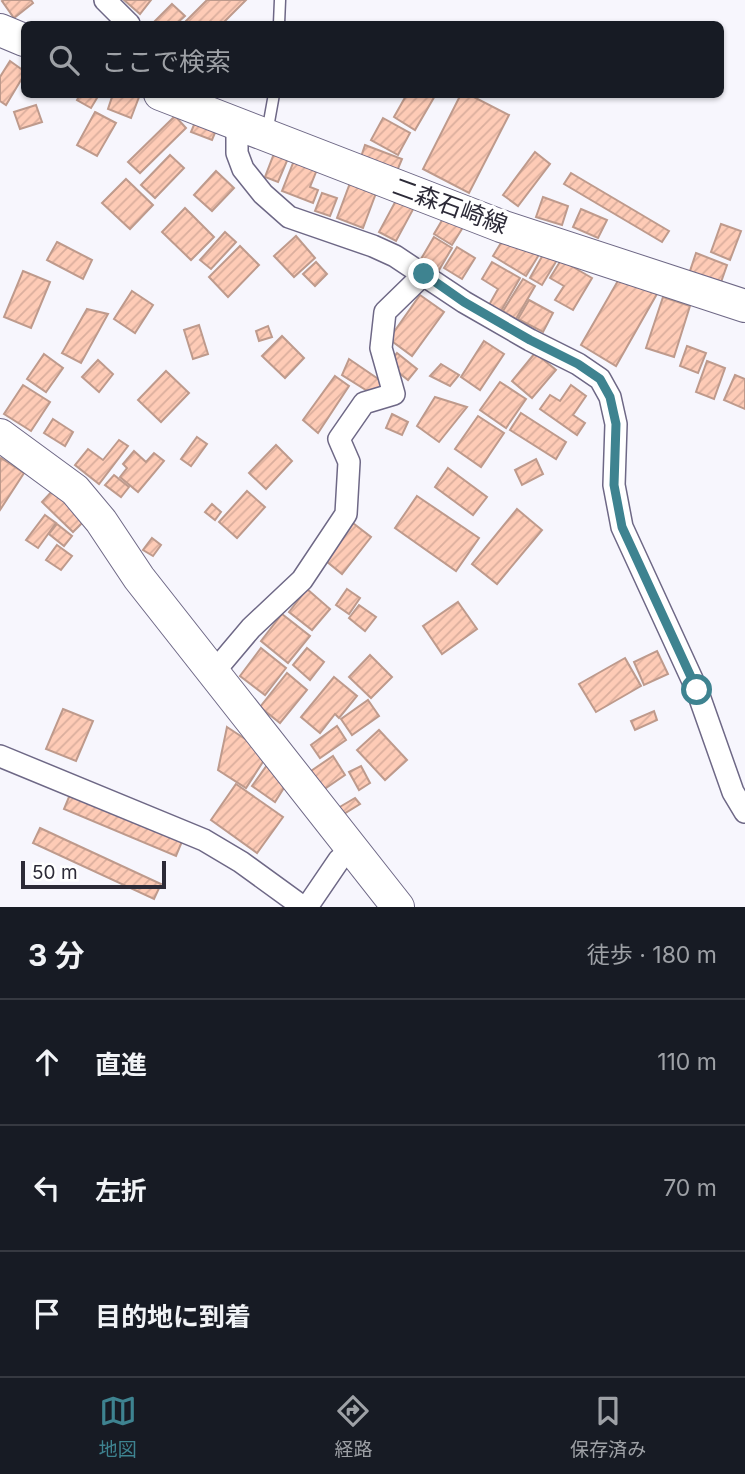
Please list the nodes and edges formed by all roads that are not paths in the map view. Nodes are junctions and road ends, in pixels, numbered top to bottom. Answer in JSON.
{"nodes":[{"id":1,"x":104,"y":0,"type":"edge"},
{"id":2,"x":280,"y":0,"type":"edge"},
{"id":3,"x":126,"y":21,"type":"edge"},
{"id":4,"x":279,"y":21,"type":"edge"},
{"id":5,"x":0,"y":30,"type":"edge"},
{"id":6,"x":21,"y":39,"type":"edge"},
{"id":7,"x":176,"y":98,"type":"edge"},
{"id":8,"x":272,"y":98,"type":"edge"},
{"id":9,"x":201,"y":104,"type":"edge"},
{"id":10,"x":251,"y":132,"type":"junction"},
{"id":11,"x":424,"y":274,"type":"junction"},
{"id":12,"x":745,"y":306,"type":"edge"},
{"id":13,"x":0,"y":435,"type":"edge"},
{"id":14,"x":212,"y":673,"type":"junction"},
{"id":15,"x":0,"y":756,"type":"edge"},
{"id":16,"x":745,"y":812,"type":"edge"},
{"id":17,"x":352,"y":848,"type":"junction"},
{"id":18,"x":305,"y":907,"type":"edge"},
{"id":19,"x":398,"y":907,"type":"edge"}],
"edges":[{"from":1,"to":3,"type":"street"},
{"from":2,"to":4,"type":"lane"},
{"from":5,"to":6,"type":"main road"},
{"from":7,"to":9,"type":"main road","name":"二森石崎線"},
{"from":8,"to":10,"type":"lane"},
{"from":9,"to":10,"type":"main road","name":"二森石崎線"},
{"from":10,"to":11,"type":"street"},
{"from":10,"to":12,"type":"main road","name":"二森石崎線"},
{"from":11,"to":14,"type":"street"},
{"from":11,"to":16,"type":"street"},
{"from":13,"to":14,"type":"main road"},
{"from":14,"to":17,"type":"main road"},
{"from":15,"to":18,"type":"street"},
{"from":17,"to":18,"type":"street"},
{"from":17,"to":19,"type":"main road"}]}
